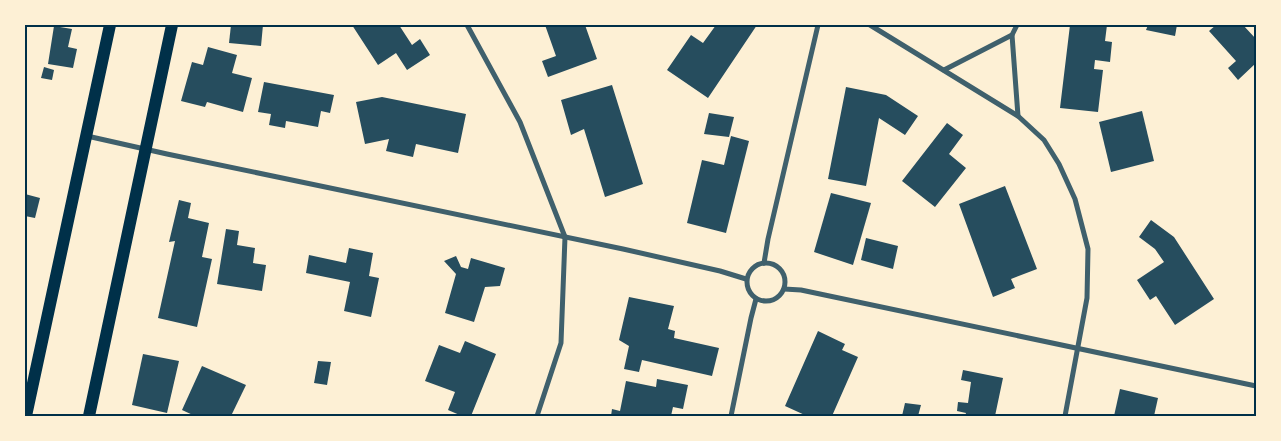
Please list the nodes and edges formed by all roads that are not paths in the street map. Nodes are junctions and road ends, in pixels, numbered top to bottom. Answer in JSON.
{"nodes":[{"id":1,"x":110,"y":25,"type":"edge"},
{"id":2,"x":172,"y":25,"type":"edge"},
{"id":3,"x":467,"y":25,"type":"edge"},
{"id":4,"x":818,"y":25,"type":"edge"},
{"id":5,"x":870,"y":25,"type":"edge"},
{"id":6,"x":1017,"y":25,"type":"edge"},
{"id":7,"x":1012,"y":35,"type":"junction"},
{"id":8,"x":944,"y":70,"type":"junction"},
{"id":9,"x":1018,"y":116,"type":"junction"},
{"id":10,"x":86,"y":136,"type":"junction"},
{"id":11,"x":147,"y":149,"type":"junction"},
{"id":12,"x":566,"y":237,"type":"junction"},
{"id":13,"x":764,"y":263,"type":"junction"},
{"id":14,"x":746,"y":279,"type":"junction"},
{"id":15,"x":784,"y":289,"type":"junction"},
{"id":16,"x":756,"y":299,"type":"junction"},
{"id":17,"x":1078,"y":348,"type":"junction"},
{"id":18,"x":1256,"y":386,"type":"edge"},
{"id":19,"x":26,"y":416,"type":"edge"},
{"id":20,"x":89,"y":416,"type":"edge"},
{"id":21,"x":537,"y":416,"type":"edge"},
{"id":22,"x":731,"y":416,"type":"edge"},
{"id":23,"x":1065,"y":416,"type":"edge"}],
"edges":[{"from":1,"to":10,"type":"main road"},
{"from":2,"to":11,"type":"main road"},
{"from":3,"to":12,"type":"street"},
{"from":4,"to":13,"type":"street"},
{"from":5,"to":8,"type":"street"},
{"from":6,"to":7,"type":"street"},
{"from":7,"to":8,"type":"street"},
{"from":7,"to":9,"type":"street"},
{"from":8,"to":9,"type":"street"},
{"from":9,"to":17,"type":"street"},
{"from":10,"to":11,"type":"street"},
{"from":10,"to":19,"type":"main road"},
{"from":11,"to":12,"type":"street"},
{"from":11,"to":20,"type":"main road"},
{"from":12,"to":14,"type":"street"},
{"from":12,"to":21,"type":"street"},
{"from":13,"to":14,"type":"street"},
{"from":13,"to":15,"type":"street"},
{"from":14,"to":16,"type":"street"},
{"from":15,"to":16,"type":"street"},
{"from":15,"to":17,"type":"street"},
{"from":16,"to":22,"type":"street"},
{"from":17,"to":18,"type":"street"},
{"from":17,"to":23,"type":"street"}]}
